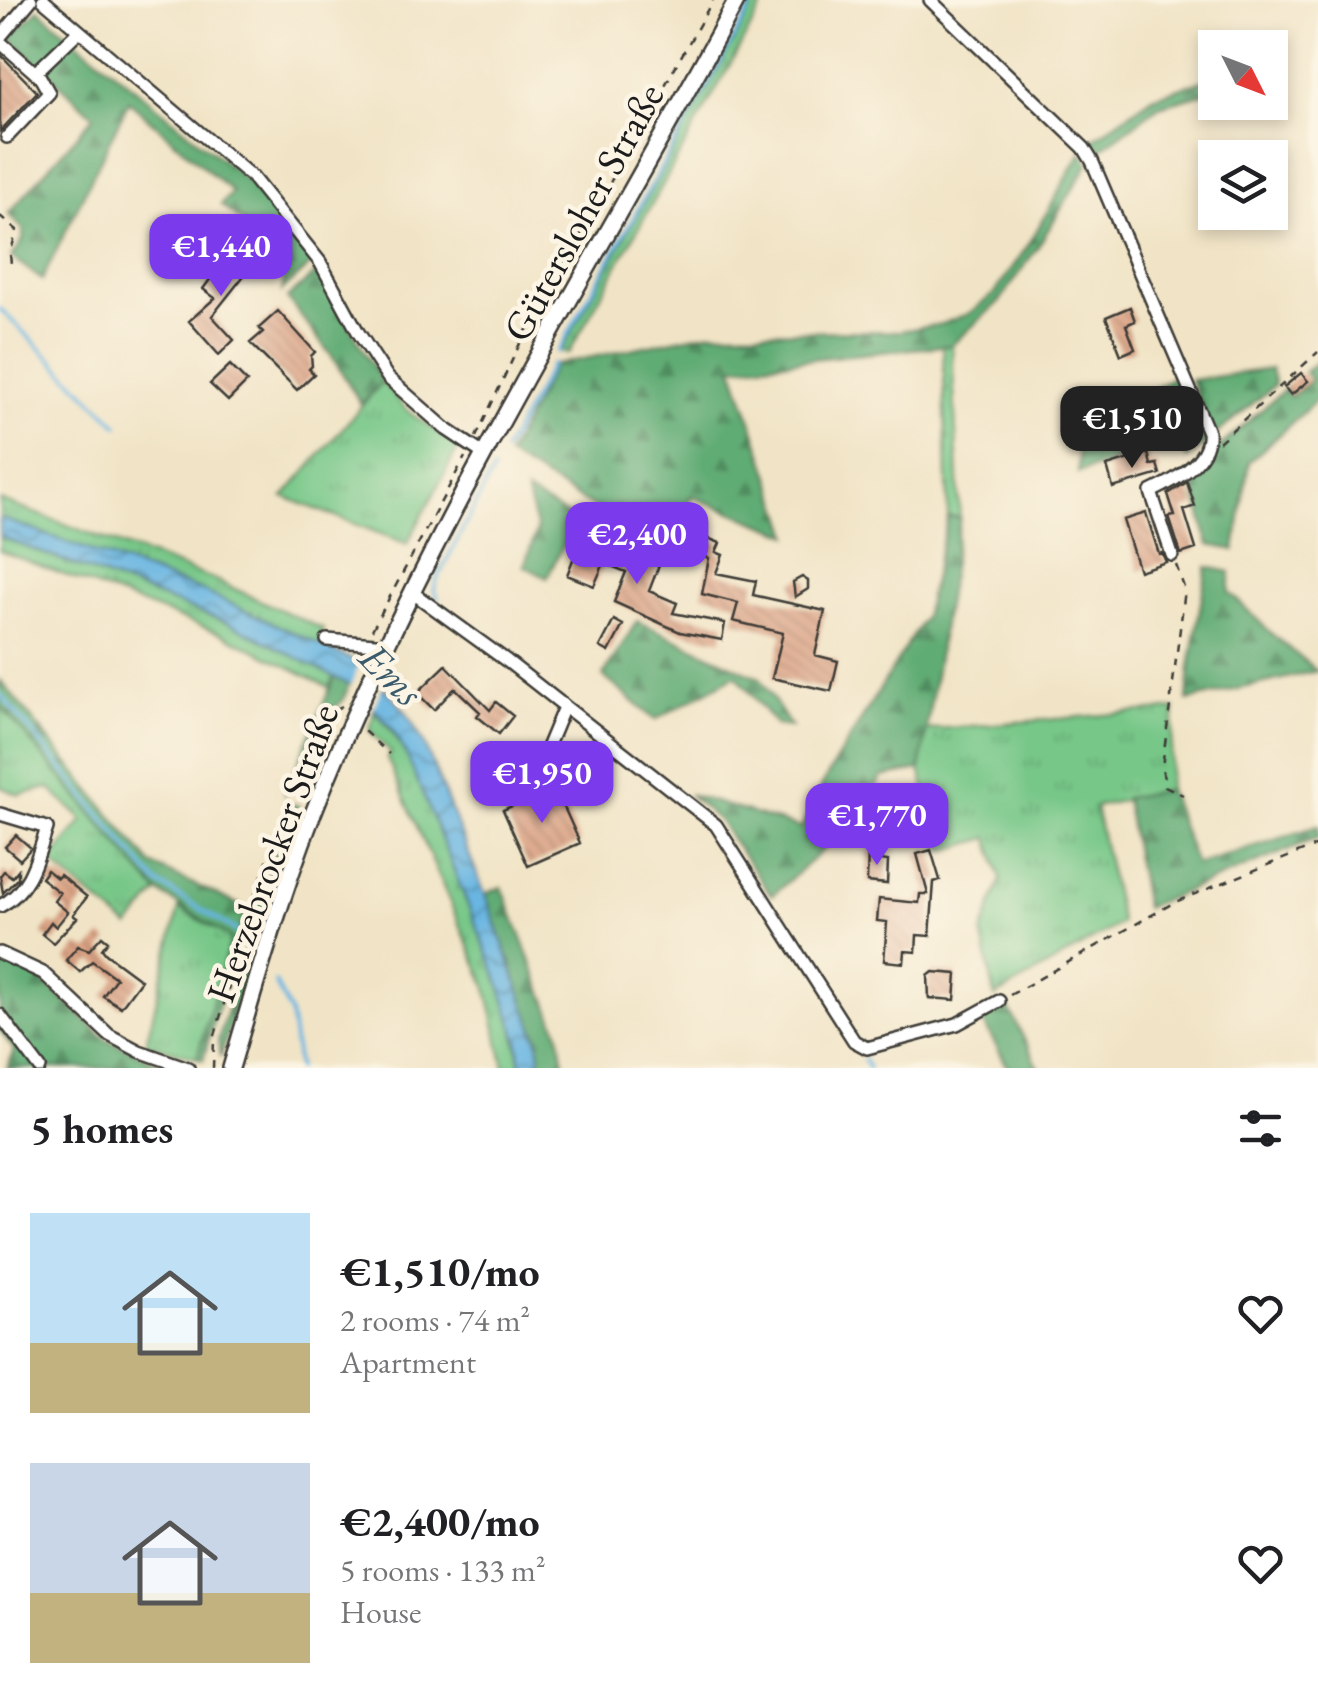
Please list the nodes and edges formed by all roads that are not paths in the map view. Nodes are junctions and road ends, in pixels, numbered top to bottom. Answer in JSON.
{"nodes":[{"id":1,"x":31,"y":0,"type":"edge"},
{"id":2,"x":43,"y":0,"type":"edge"},
{"id":3,"x":738,"y":0,"type":"edge"},
{"id":4,"x":930,"y":0,"type":"edge"},
{"id":5,"x":79,"y":31,"type":"junction"},
{"id":6,"x":0,"y":40,"type":"edge"},
{"id":7,"x":35,"y":73,"type":"junction"},
{"id":8,"x":7,"y":136,"type":"dead end"},
{"id":9,"x":478,"y":450,"type":"junction"},
{"id":10,"x":1172,"y":555,"type":"road end"},
{"id":11,"x":413,"y":592,"type":"junction"},
{"id":12,"x":327,"y":640,"type":"dead end"},
{"id":13,"x":387,"y":646,"type":"junction"},
{"id":14,"x":378,"y":662,"type":"joint"},
{"id":15,"x":564,"y":707,"type":"junction"},
{"id":16,"x":503,"y":784,"type":"dead end"},
{"id":17,"x":0,"y":814,"type":"edge"},
{"id":18,"x":0,"y":906,"type":"edge"},
{"id":19,"x":0,"y":952,"type":"edge"},
{"id":20,"x":998,"y":1002,"type":"road end"},
{"id":21,"x":0,"y":1015,"type":"edge"},
{"id":22,"x":40,"y":1068,"type":"edge"},
{"id":23,"x":188,"y":1068,"type":"edge"},
{"id":24,"x":231,"y":1068,"type":"edge"}],
"edges":[{"from":1,"to":6,"type":"street"},
{"from":2,"to":5,"type":"street"},
{"from":3,"to":9,"type":"main road","name":"Gütersloher Straße"},
{"from":4,"to":10,"type":"street"},
{"from":5,"to":7,"type":"street"},
{"from":5,"to":9,"type":"street"},
{"from":6,"to":7,"type":"street"},
{"from":7,"to":8,"type":"street"},
{"from":9,"to":11,"type":"main road","name":"Gütersloher Straße"},
{"from":11,"to":13,"type":"main road","name":"Gütersloher Straße"},
{"from":11,"to":15,"type":"street"},
{"from":12,"to":13,"type":"street"},
{"from":13,"to":14,"type":"main road","name":"Gütersloher Straße"},
{"from":14,"to":24,"type":"main road","name":"Herzebrocker Straße"},
{"from":15,"to":16,"type":"street"},
{"from":15,"to":20,"type":"street"},
{"from":17,"to":18,"type":"street"},
{"from":19,"to":23,"type":"street"},
{"from":21,"to":22,"type":"street"}]}
